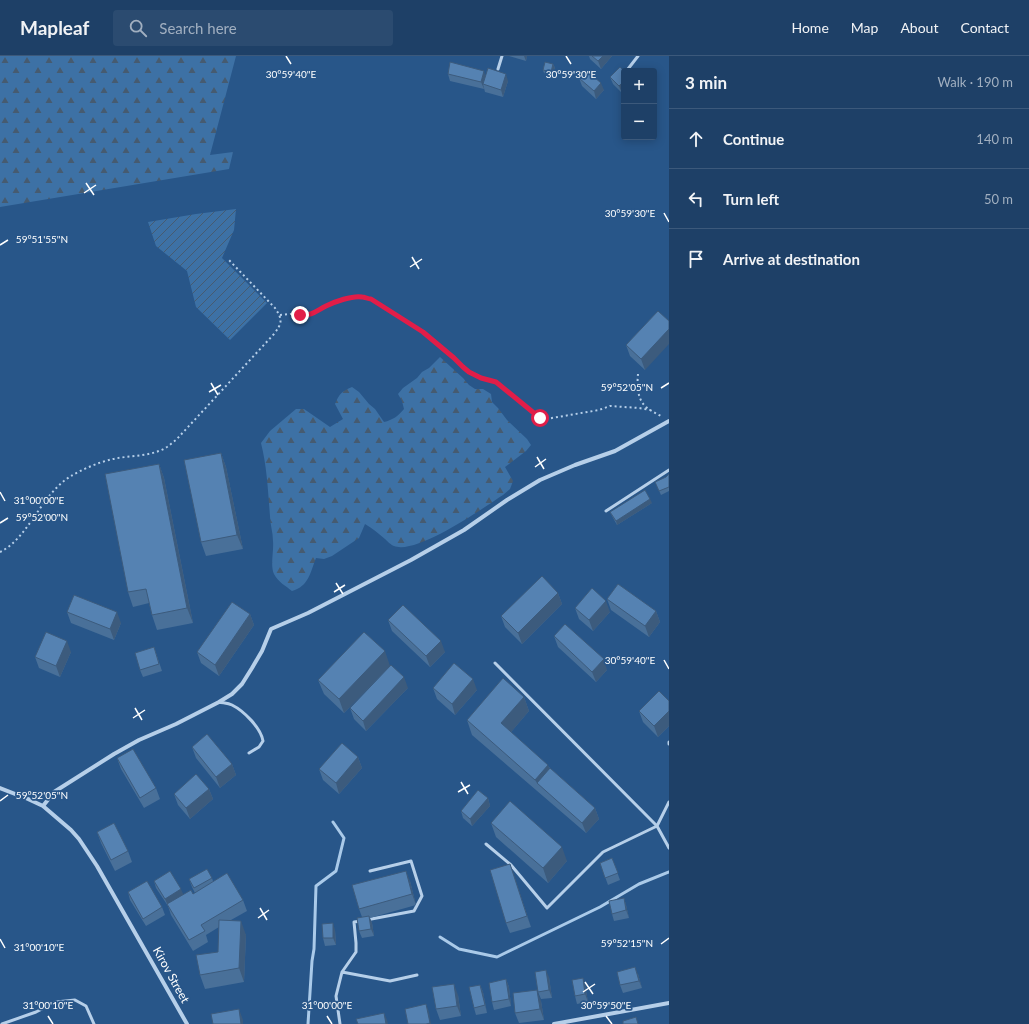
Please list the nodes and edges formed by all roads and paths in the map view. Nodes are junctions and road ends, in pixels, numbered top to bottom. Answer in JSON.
{"nodes":[{"id":1,"x":502,"y":56,"type":"edge"},
{"id":2,"x":638,"y":56,"type":"edge"},
{"id":3,"x":629,"y":68,"type":"edge"},
{"id":4,"x":498,"y":69,"type":"dead end"},
{"id":5,"x":228,"y":259,"type":"dead end"},
{"id":6,"x":280,"y":315,"type":"junction"},
{"id":7,"x":638,"y":374,"type":"dead end"},
{"id":8,"x":650,"y":410,"type":"junction"},
{"id":9,"x":669,"y":421,"type":"edge"},
{"id":10,"x":669,"y":470,"type":"edge"},
{"id":11,"x":606,"y":511,"type":"dead end"},
{"id":12,"x":0,"y":552,"type":"edge"},
{"id":13,"x":495,"y":663,"type":"dead end"},
{"id":14,"x":219,"y":702,"type":"junction"},
{"id":15,"x":248,"y":753,"type":"dead end"},
{"id":16,"x":0,"y":788,"type":"edge"},
{"id":17,"x":669,"y":802,"type":"edge"},
{"id":18,"x":43,"y":806,"type":"junction"},
{"id":19,"x":657,"y":826,"type":"junction"},
{"id":20,"x":486,"y":844,"type":"dead end"},
{"id":21,"x":669,"y":848,"type":"edge"},
{"id":22,"x":370,"y":871,"type":"dead end"},
{"id":23,"x":342,"y":972,"type":"junction"},
{"id":24,"x":417,"y":975,"type":"dead end"},
{"id":25,"x":669,"y":1003,"type":"edge"},
{"id":26,"x":2,"y":1024,"type":"edge"},
{"id":27,"x":94,"y":1024,"type":"edge"},
{"id":28,"x":187,"y":1024,"type":"edge"},
{"id":29,"x":340,"y":1024,"type":"edge"},
{"id":30,"x":554,"y":1024,"type":"edge"}],
"edges":[{"from":1,"to":4,"type":"lane"},
{"from":2,"to":3,"type":"lane"},
{"from":5,"to":6,"type":"path"},
{"from":6,"to":8,"type":"path"},
{"from":6,"to":12,"type":"path"},
{"from":7,"to":8,"type":"path"},
{"from":8,"to":9,"type":"path"},
{"from":9,"to":14,"type":"street"},
{"from":10,"to":11,"type":"lane"},
{"from":13,"to":19,"type":"lane"},
{"from":14,"to":15,"type":"lane"},
{"from":14,"to":18,"type":"street"},
{"from":16,"to":18,"type":"street","name":"Kirov Street"},
{"from":17,"to":19,"type":"lane"},
{"from":18,"to":28,"type":"street","name":"Kirov Street"},
{"from":19,"to":20,"type":"lane"},
{"from":19,"to":21,"type":"lane"},
{"from":22,"to":23,"type":"lane"},
{"from":23,"to":24,"type":"lane"},
{"from":23,"to":29,"type":"lane"},
{"from":25,"to":30,"type":"street"},
{"from":26,"to":27,"type":"lane"}]}
